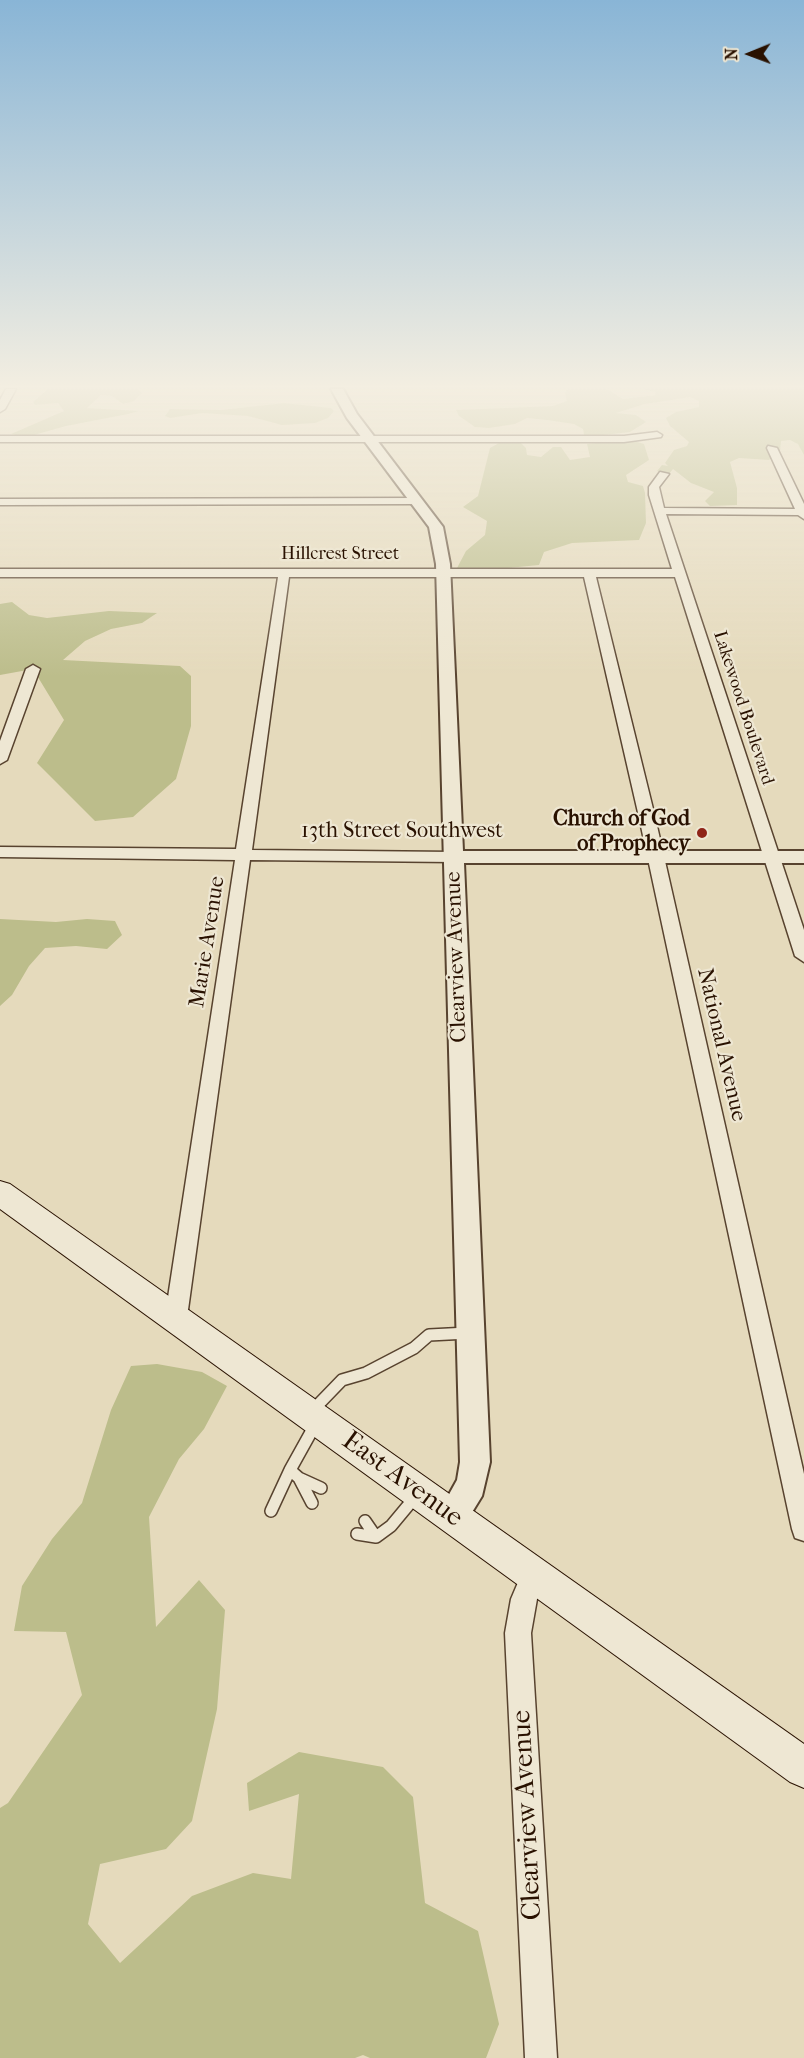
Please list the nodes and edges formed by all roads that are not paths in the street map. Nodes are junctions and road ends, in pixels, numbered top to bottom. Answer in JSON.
{"nodes":[{"id":1,"x":404,"y":485,"type":"edge"},
{"id":2,"x":656,"y":485,"type":"edge"},
{"id":3,"x":790,"y":485,"type":"edge"},
{"id":4,"x":417,"y":501,"type":"junction"},
{"id":5,"x":0,"y":502,"type":"edge"},
{"id":6,"x":659,"y":511,"type":"junction"},
{"id":7,"x":803,"y":513,"type":"edge"},
{"id":8,"x":0,"y":573,"type":"edge"},
{"id":9,"x":284,"y":573,"type":"junction"},
{"id":10,"x":442,"y":573,"type":"junction"},
{"id":11,"x":589,"y":573,"type":"junction"},
{"id":12,"x":680,"y":573,"type":"junction"},
{"id":13,"x":33,"y":669,"type":"dead end"},
{"id":14,"x":0,"y":760,"type":"edge"},
{"id":15,"x":0,"y":852,"type":"edge"},
{"id":16,"x":244,"y":856,"type":"junction"},
{"id":17,"x":454,"y":857,"type":"junction"},
{"id":18,"x":655,"y":857,"type":"junction"},
{"id":19,"x":772,"y":857,"type":"junction"},
{"id":20,"x":804,"y":857,"type":"edge"},
{"id":21,"x":804,"y":956,"type":"edge"},
{"id":22,"x":0,"y":1192,"type":"edge"},
{"id":23,"x":176,"y":1317,"type":"junction"},
{"id":24,"x":470,"y":1333,"type":"junction"},
{"id":25,"x":314,"y":1417,"type":"junction"},
{"id":26,"x":295,"y":1474,"type":"junction"},
{"id":27,"x":321,"y":1488,"type":"dead end"},
{"id":28,"x":419,"y":1492,"type":"junction"},
{"id":29,"x":312,"y":1503,"type":"dead end"},
{"id":30,"x":271,"y":1511,"type":"dead end"},
{"id":31,"x":452,"y":1516,"type":"junction"},
{"id":32,"x":366,"y":1521,"type":"dead end"},
{"id":33,"x":804,"y":1529,"type":"edge"},
{"id":34,"x":357,"y":1534,"type":"dead end"},
{"id":35,"x":375,"y":1537,"type":"junction"},
{"id":36,"x":534,"y":1575,"type":"junction"},
{"id":37,"x":804,"y":1768,"type":"edge"},
{"id":38,"x":542,"y":2058,"type":"edge"}],
"edges":[{"from":1,"to":4,"type":"street","name":"Clearview Avenue"},
{"from":2,"to":6,"type":"street","name":"Lakewood Boulevard"},
{"from":3,"to":7,"type":"street"},
{"from":4,"to":5,"type":"street"},
{"from":4,"to":10,"type":"street","name":"Clearview Avenue"},
{"from":6,"to":7,"type":"street"},
{"from":6,"to":12,"type":"street","name":"Lakewood Boulevard"},
{"from":8,"to":9,"type":"street","name":"Hillcrest Street"},
{"from":9,"to":10,"type":"street","name":"Hillcrest Street"},
{"from":9,"to":16,"type":"street","name":"Marie Avenue"},
{"from":10,"to":11,"type":"street","name":"Hillcrest Street"},
{"from":10,"to":17,"type":"street","name":"Clearview Avenue"},
{"from":11,"to":12,"type":"street","name":"Hillcrest Street"},
{"from":11,"to":18,"type":"street","name":"National Avenue"},
{"from":12,"to":19,"type":"street","name":"Lakewood Boulevard"},
{"from":13,"to":14,"type":"street"},
{"from":15,"to":16,"type":"street","name":"13th Street Southwest"},
{"from":16,"to":17,"type":"street","name":"13th Street Southwest"},
{"from":16,"to":23,"type":"street","name":"Marie Avenue"},
{"from":17,"to":18,"type":"street","name":"13th Street Southwest"},
{"from":17,"to":24,"type":"street","name":"Clearview Avenue"},
{"from":18,"to":19,"type":"street","name":"13th Street Southwest"},
{"from":18,"to":33,"type":"street","name":"National Avenue"},
{"from":19,"to":20,"type":"street","name":"13th Street Southwest"},
{"from":19,"to":21,"type":"street","name":"Lakewood Boulevard"},
{"from":22,"to":23,"type":"main road","name":"East Avenue"},
{"from":23,"to":25,"type":"main road","name":"East Avenue"},
{"from":24,"to":25,"type":"lane"},
{"from":24,"to":31,"type":"street","name":"Clearview Avenue"},
{"from":25,"to":26,"type":"lane"},
{"from":25,"to":28,"type":"main road","name":"East Avenue"},
{"from":26,"to":27,"type":"lane"},
{"from":26,"to":29,"type":"lane"},
{"from":26,"to":30,"type":"lane"},
{"from":28,"to":31,"type":"main road","name":"East Avenue"},
{"from":28,"to":35,"type":"lane"},
{"from":31,"to":36,"type":"main road","name":"East Avenue"},
{"from":32,"to":35,"type":"lane"},
{"from":34,"to":35,"type":"lane"},
{"from":36,"to":37,"type":"main road","name":"East Avenue"},
{"from":36,"to":38,"type":"street","name":"Clearview Avenue"}]}
